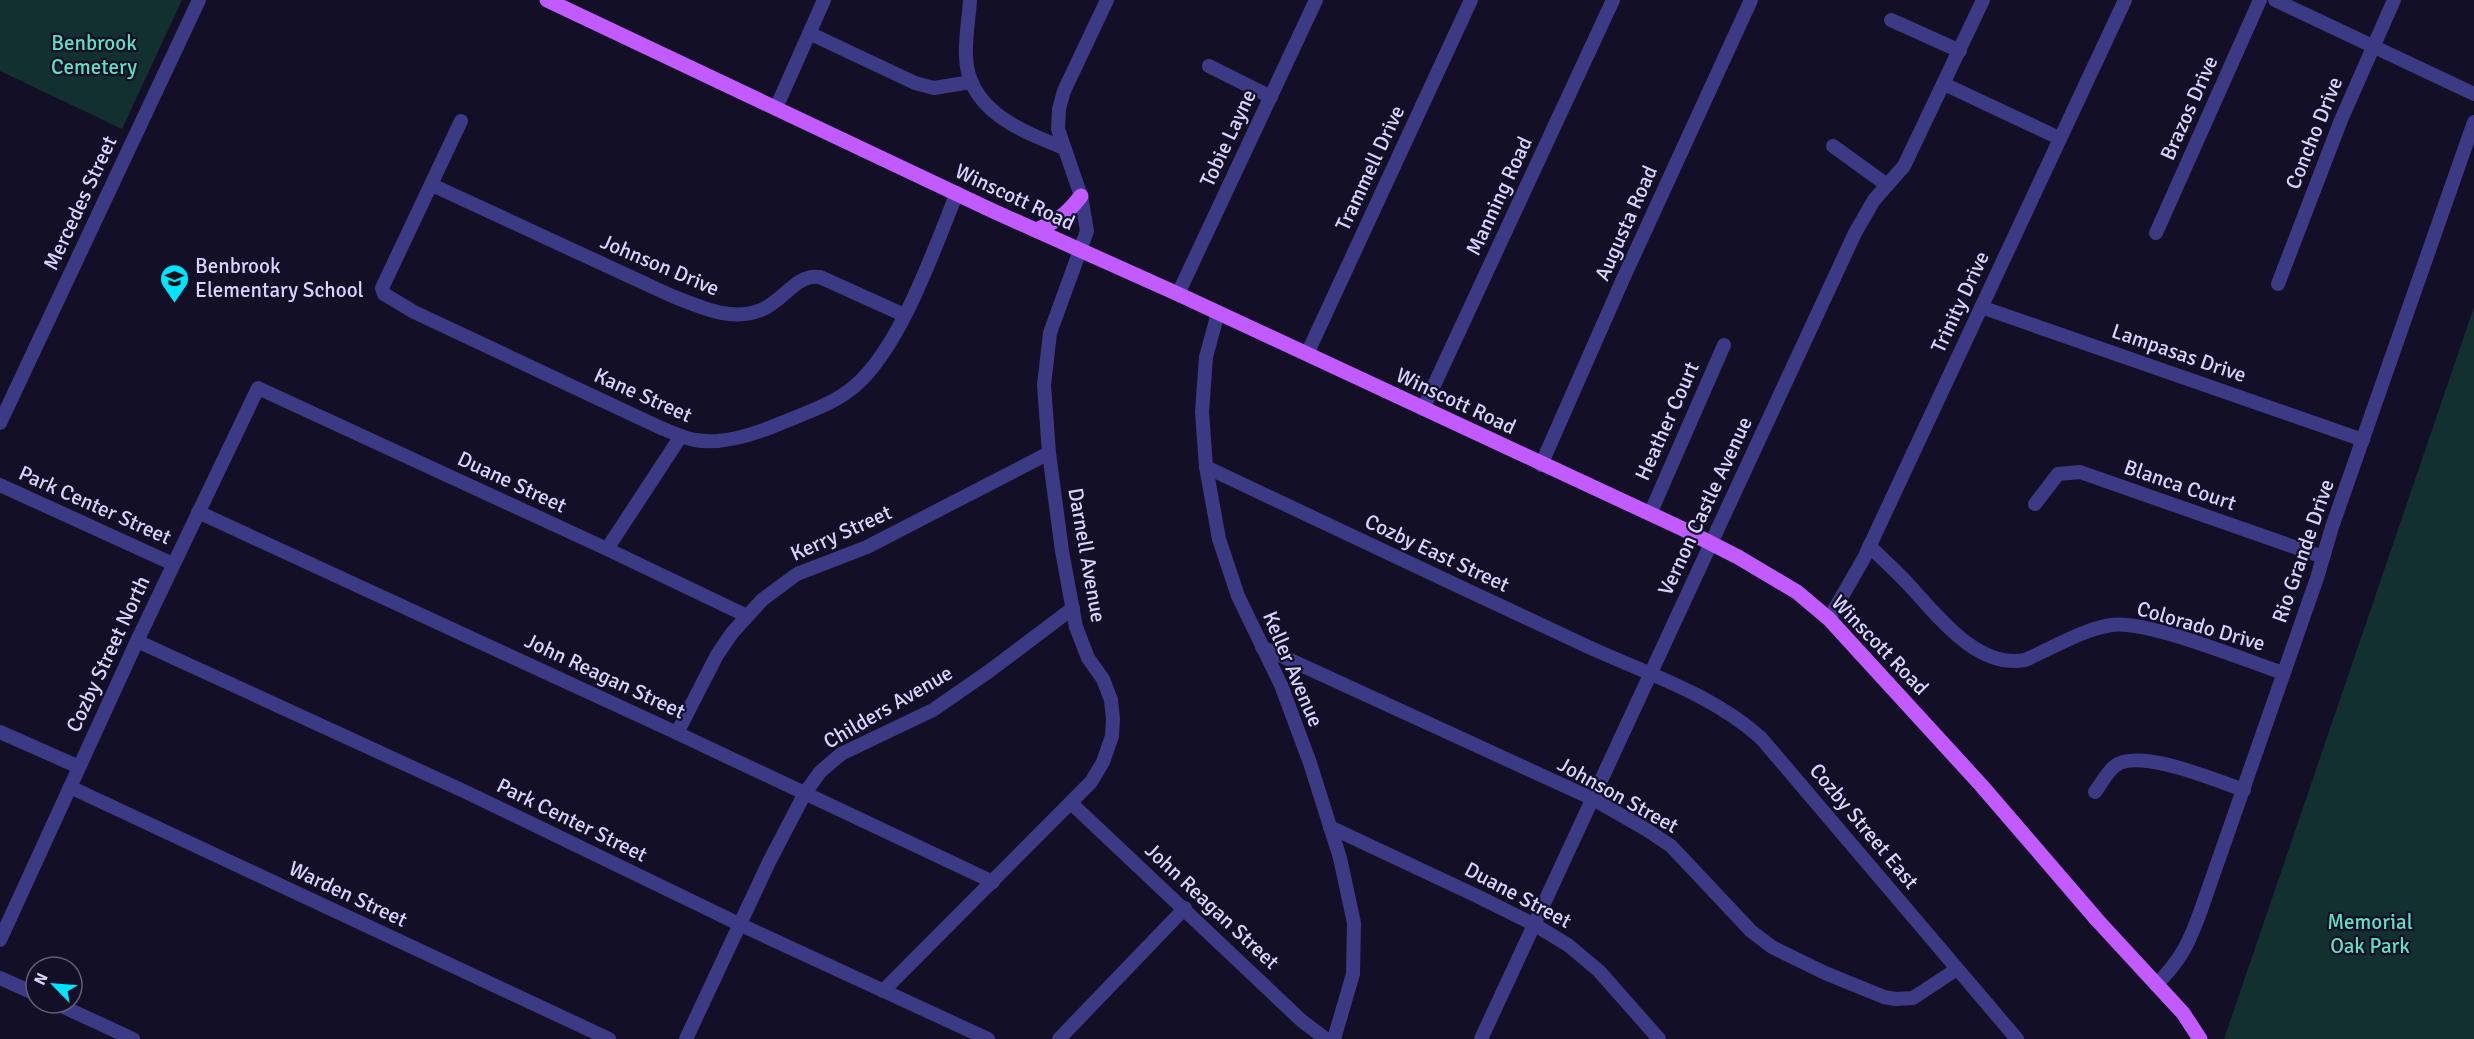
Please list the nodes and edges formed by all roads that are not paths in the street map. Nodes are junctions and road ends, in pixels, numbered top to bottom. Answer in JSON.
{"nodes":[{"id":1,"x":199,"y":0,"type":"edge"},
{"id":2,"x":547,"y":0,"type":"edge"},
{"id":3,"x":825,"y":0,"type":"edge"},
{"id":4,"x":970,"y":0,"type":"edge"},
{"id":5,"x":1107,"y":0,"type":"edge"},
{"id":6,"x":1317,"y":0,"type":"edge"},
{"id":7,"x":1471,"y":0,"type":"edge"},
{"id":8,"x":1613,"y":0,"type":"edge"},
{"id":9,"x":1751,"y":0,"type":"edge"},
{"id":10,"x":1983,"y":0,"type":"edge"},
{"id":11,"x":2125,"y":0,"type":"edge"},
{"id":12,"x":2260,"y":0,"type":"edge"},
{"id":13,"x":2275,"y":0,"type":"edge"},
{"id":14,"x":2394,"y":0,"type":"edge"},
{"id":15,"x":1891,"y":20,"type":"dead end"},
{"id":16,"x":809,"y":33,"type":"junction"},
{"id":17,"x":2372,"y":47,"type":"junction"},
{"id":18,"x":1960,"y":51,"type":"junction"},
{"id":19,"x":1209,"y":66,"type":"dead end"},
{"id":20,"x":971,"y":82,"type":"junction"},
{"id":21,"x":1944,"y":84,"type":"junction"},
{"id":22,"x":2474,"y":94,"type":"edge"},
{"id":23,"x":1271,"y":97,"type":"junction"},
{"id":24,"x":776,"y":108,"type":"junction"},
{"id":25,"x":461,"y":121,"type":"dead end"},
{"id":26,"x":2474,"y":122,"type":"edge"},
{"id":27,"x":2059,"y":138,"type":"junction"},
{"id":28,"x":1833,"y":146,"type":"dead end"},
{"id":29,"x":1064,"y":148,"type":"junction"},
{"id":30,"x":432,"y":185,"type":"junction"},
{"id":31,"x":1887,"y":185,"type":"junction"},
{"id":32,"x":957,"y":194,"type":"junction"},
{"id":33,"x":1082,"y":196,"type":"junction"},
{"id":34,"x":1036,"y":230,"type":"junction"},
{"id":35,"x":2156,"y":232,"type":"dead end"},
{"id":36,"x":1081,"y":250,"type":"junction"},
{"id":37,"x":2278,"y":284,"type":"dead end"},
{"id":38,"x":1178,"y":294,"type":"junction"},
{"id":39,"x":1981,"y":307,"type":"junction"},
{"id":40,"x":1218,"y":313,"type":"junction"},
{"id":41,"x":904,"y":315,"type":"junction"},
{"id":42,"x":1724,"y":345,"type":"dead end"},
{"id":43,"x":1307,"y":354,"type":"junction"},
{"id":44,"x":258,"y":388,"type":"joint"},
{"id":45,"x":1423,"y":409,"type":"junction"},
{"id":46,"x":0,"y":423,"type":"edge"},
{"id":47,"x":681,"y":436,"type":"junction"},
{"id":48,"x":2363,"y":440,"type":"junction"},
{"id":49,"x":1049,"y":453,"type":"junction"},
{"id":50,"x":1541,"y":465,"type":"junction"},
{"id":51,"x":1206,"y":467,"type":"junction"},
{"id":52,"x":0,"y":485,"type":"edge"},
{"id":53,"x":2035,"y":504,"type":"dead end"},
{"id":54,"x":198,"y":512,"type":"junction"},
{"id":55,"x":1650,"y":514,"type":"junction"},
{"id":56,"x":1711,"y":543,"type":"junction"},
{"id":57,"x":1869,"y":546,"type":"junction"},
{"id":58,"x":607,"y":549,"type":"junction"},
{"id":59,"x":2324,"y":557,"type":"junction"},
{"id":60,"x":173,"y":564,"type":"junction"},
{"id":61,"x":1073,"y":608,"type":"junction"},
{"id":62,"x":747,"y":616,"type":"junction"},
{"id":63,"x":1829,"y":619,"type":"junction"},
{"id":64,"x":137,"y":641,"type":"junction"},
{"id":65,"x":1262,"y":647,"type":"junction"},
{"id":66,"x":2283,"y":673,"type":"junction"},
{"id":67,"x":1651,"y":675,"type":"junction"},
{"id":68,"x":0,"y":732,"type":"edge"},
{"id":69,"x":677,"y":733,"type":"junction"},
{"id":70,"x":79,"y":768,"type":"junction"},
{"id":71,"x":70,"y":787,"type":"junction"},
{"id":72,"x":2244,"y":790,"type":"junction"},
{"id":73,"x":2095,"y":792,"type":"dead end"},
{"id":74,"x":805,"y":793,"type":"junction"},
{"id":75,"x":1593,"y":799,"type":"junction"},
{"id":76,"x":1071,"y":802,"type":"junction"},
{"id":77,"x":1330,"y":827,"type":"junction"},
{"id":78,"x":993,"y":882,"type":"junction"},
{"id":79,"x":1185,"y":908,"type":"junction"},
{"id":80,"x":741,"y":925,"type":"junction"},
{"id":81,"x":1535,"y":925,"type":"junction"},
{"id":82,"x":0,"y":940,"type":"edge"},
{"id":83,"x":1957,"y":969,"type":"junction"},
{"id":84,"x":0,"y":978,"type":"edge"},
{"id":85,"x":2156,"y":985,"type":"junction"},
{"id":86,"x":24,"y":989,"type":"edge"},
{"id":87,"x":883,"y":991,"type":"junction"},
{"id":88,"x":81,"y":1015,"type":"edge"},
{"id":89,"x":133,"y":1039,"type":"edge"},
{"id":90,"x":609,"y":1039,"type":"edge"},
{"id":91,"x":686,"y":1039,"type":"edge"},
{"id":92,"x":987,"y":1039,"type":"edge"},
{"id":93,"x":1059,"y":1039,"type":"edge"},
{"id":94,"x":1326,"y":1039,"type":"edge"},
{"id":95,"x":1335,"y":1039,"type":"edge"},
{"id":96,"x":1482,"y":1039,"type":"edge"},
{"id":97,"x":1659,"y":1039,"type":"edge"},
{"id":98,"x":2017,"y":1039,"type":"edge"},
{"id":99,"x":2200,"y":1039,"type":"edge"}],
"edges":[{"from":1,"to":46,"type":"street","name":"Mercedes Street"},
{"from":2,"to":24,"type":"main road","name":"Winscott Road"},
{"from":3,"to":16,"type":"street"},
{"from":4,"to":20,"type":"street"},
{"from":5,"to":29,"type":"street","name":"Darnell Avenue"},
{"from":6,"to":23,"type":"street","name":"Tobie Layne"},
{"from":7,"to":43,"type":"street","name":"Trammell Drive"},
{"from":8,"to":45,"type":"street","name":"Manning Road"},
{"from":9,"to":50,"type":"street","name":"Augusta Road"},
{"from":10,"to":18,"type":"street","name":"Vernon Castle Avenue"},
{"from":11,"to":27,"type":"street","name":"Trinity Drive"},
{"from":12,"to":35,"type":"street","name":"Brazos Drive"},
{"from":13,"to":17,"type":"street"},
{"from":14,"to":17,"type":"street","name":"Concho Drive"},
{"from":15,"to":18,"type":"street"},
{"from":16,"to":20,"type":"street"},
{"from":16,"to":24,"type":"street"},
{"from":17,"to":22,"type":"street"},
{"from":17,"to":37,"type":"street","name":"Concho Drive"},
{"from":18,"to":21,"type":"street","name":"Vernon Castle Avenue"},
{"from":19,"to":23,"type":"street"},
{"from":20,"to":29,"type":"street"},
{"from":21,"to":27,"type":"street"},
{"from":21,"to":31,"type":"street","name":"Vernon Castle Avenue"},
{"from":23,"to":38,"type":"street","name":"Tobie Layne"},
{"from":24,"to":32,"type":"main road","name":"Winscott Road"},
{"from":25,"to":30,"type":"street"},
{"from":26,"to":48,"type":"street","name":"Rio Grande Drive"},
{"from":27,"to":39,"type":"street","name":"Trinity Drive"},
{"from":28,"to":31,"type":"street"},
{"from":29,"to":33,"type":"street","name":"Darnell Avenue"},
{"from":30,"to":41,"type":"street","name":"Johnson Drive"},
{"from":30,"to":47,"type":"street","name":"Kane Street"},
{"from":31,"to":56,"type":"street","name":"Vernon Castle Avenue"},
{"from":32,"to":34,"type":"main road","name":"Winscott Road"},
{"from":32,"to":41,"type":"street","name":"Kane Street"},
{"from":33,"to":34,"type":"main road"},
{"from":33,"to":36,"type":"street","name":"Darnell Avenue"},
{"from":34,"to":36,"type":"main road","name":"Winscott Road"},
{"from":36,"to":38,"type":"main road","name":"Winscott Road"},
{"from":36,"to":49,"type":"street","name":"Darnell Avenue"},
{"from":38,"to":40,"type":"main road","name":"Winscott Road"},
{"from":39,"to":48,"type":"street","name":"Lampasas Drive"},
{"from":39,"to":57,"type":"street","name":"Trinity Drive"},
{"from":40,"to":43,"type":"main road","name":"Winscott Road"},
{"from":40,"to":51,"type":"street","name":"Keller Avenue"},
{"from":41,"to":47,"type":"street","name":"Kane Street"},
{"from":42,"to":55,"type":"street","name":"Heather Court"},
{"from":43,"to":45,"type":"main road","name":"Winscott Road"},
{"from":44,"to":54,"type":"street","name":"Cozby Street North"},
{"from":44,"to":58,"type":"street","name":"Duane Street"},
{"from":45,"to":50,"type":"main road","name":"Winscott Road"},
{"from":47,"to":58,"type":"street"},
{"from":48,"to":59,"type":"street","name":"Rio Grande Drive"},
{"from":49,"to":61,"type":"street","name":"Darnell Avenue"},
{"from":49,"to":62,"type":"street","name":"Kerry Street"},
{"from":50,"to":55,"type":"main road","name":"Winscott Road"},
{"from":51,"to":65,"type":"street","name":"Keller Avenue"},
{"from":51,"to":67,"type":"street","name":"Cozby East Street"},
{"from":52,"to":60,"type":"street","name":"Park Center Street"},
{"from":53,"to":59,"type":"street","name":"Blanca Court"},
{"from":54,"to":60,"type":"street","name":"Cozby Street North"},
{"from":54,"to":69,"type":"street","name":"John Reagan Street"},
{"from":55,"to":56,"type":"main road","name":"Winscott Road"},
{"from":56,"to":63,"type":"main road","name":"Winscott Road"},
{"from":56,"to":67,"type":"street","name":"Vernon Castle Avenue"},
{"from":57,"to":63,"type":"street","name":"Trinity Drive"},
{"from":57,"to":66,"type":"street","name":"Colorado Drive"},
{"from":58,"to":62,"type":"street","name":"Duane Street"},
{"from":59,"to":66,"type":"street","name":"Rio Grande Drive"},
{"from":60,"to":64,"type":"street","name":"Cozby Street North"},
{"from":61,"to":74,"type":"street","name":"Childers Avenue"},
{"from":61,"to":76,"type":"street","name":"Darnell Avenue"},
{"from":62,"to":69,"type":"street","name":"Kerry Street"},
{"from":63,"to":85,"type":"main road","name":"Winscott Road"},
{"from":64,"to":70,"type":"street","name":"Cozby Street North"},
{"from":64,"to":80,"type":"street","name":"Park Center Street"},
{"from":65,"to":75,"type":"street","name":"Johnson Street"},
{"from":65,"to":77,"type":"street","name":"Keller Avenue"},
{"from":66,"to":72,"type":"street","name":"Rio Grande Drive"},
{"from":67,"to":75,"type":"street","name":"Vernon Castle Avenue"},
{"from":67,"to":83,"type":"street","name":"Cozby Street East"},
{"from":68,"to":70,"type":"street"},
{"from":69,"to":74,"type":"street","name":"John Reagan Street"},
{"from":70,"to":71,"type":"street","name":"Cozby Street North"},
{"from":71,"to":82,"type":"street","name":"Cozby Street North"},
{"from":71,"to":90,"type":"street","name":"Warden Street"},
{"from":72,"to":73,"type":"street"},
{"from":72,"to":85,"type":"street","name":"Rio Grande Drive"},
{"from":74,"to":78,"type":"street","name":"John Reagan Street"},
{"from":74,"to":80,"type":"street","name":"Childers Avenue"},
{"from":75,"to":81,"type":"street","name":"Vernon Castle Avenue"},
{"from":75,"to":83,"type":"street","name":"Johnson Street"},
{"from":76,"to":78,"type":"street","name":"Darnell Avenue"},
{"from":76,"to":79,"type":"street","name":"John Reagan Street"},
{"from":77,"to":81,"type":"street","name":"Duane Street"},
{"from":77,"to":95,"type":"street","name":"Keller Avenue"},
{"from":78,"to":87,"type":"street","name":"Darnell Avenue"},
{"from":79,"to":93,"type":"street"},
{"from":79,"to":94,"type":"street","name":"John Reagan Street"},
{"from":80,"to":87,"type":"street","name":"Park Center Street"},
{"from":80,"to":91,"type":"street","name":"Childers Avenue"},
{"from":81,"to":96,"type":"street","name":"Vernon Castle Avenue"},
{"from":81,"to":97,"type":"street","name":"Duane Street"},
{"from":83,"to":98,"type":"street","name":"Cozby Street East"},
{"from":84,"to":86,"type":"street"},
{"from":85,"to":99,"type":"main road","name":"Winscott Road"},
{"from":87,"to":92,"type":"street","name":"Park Center Street"},
{"from":88,"to":89,"type":"street"}]}
